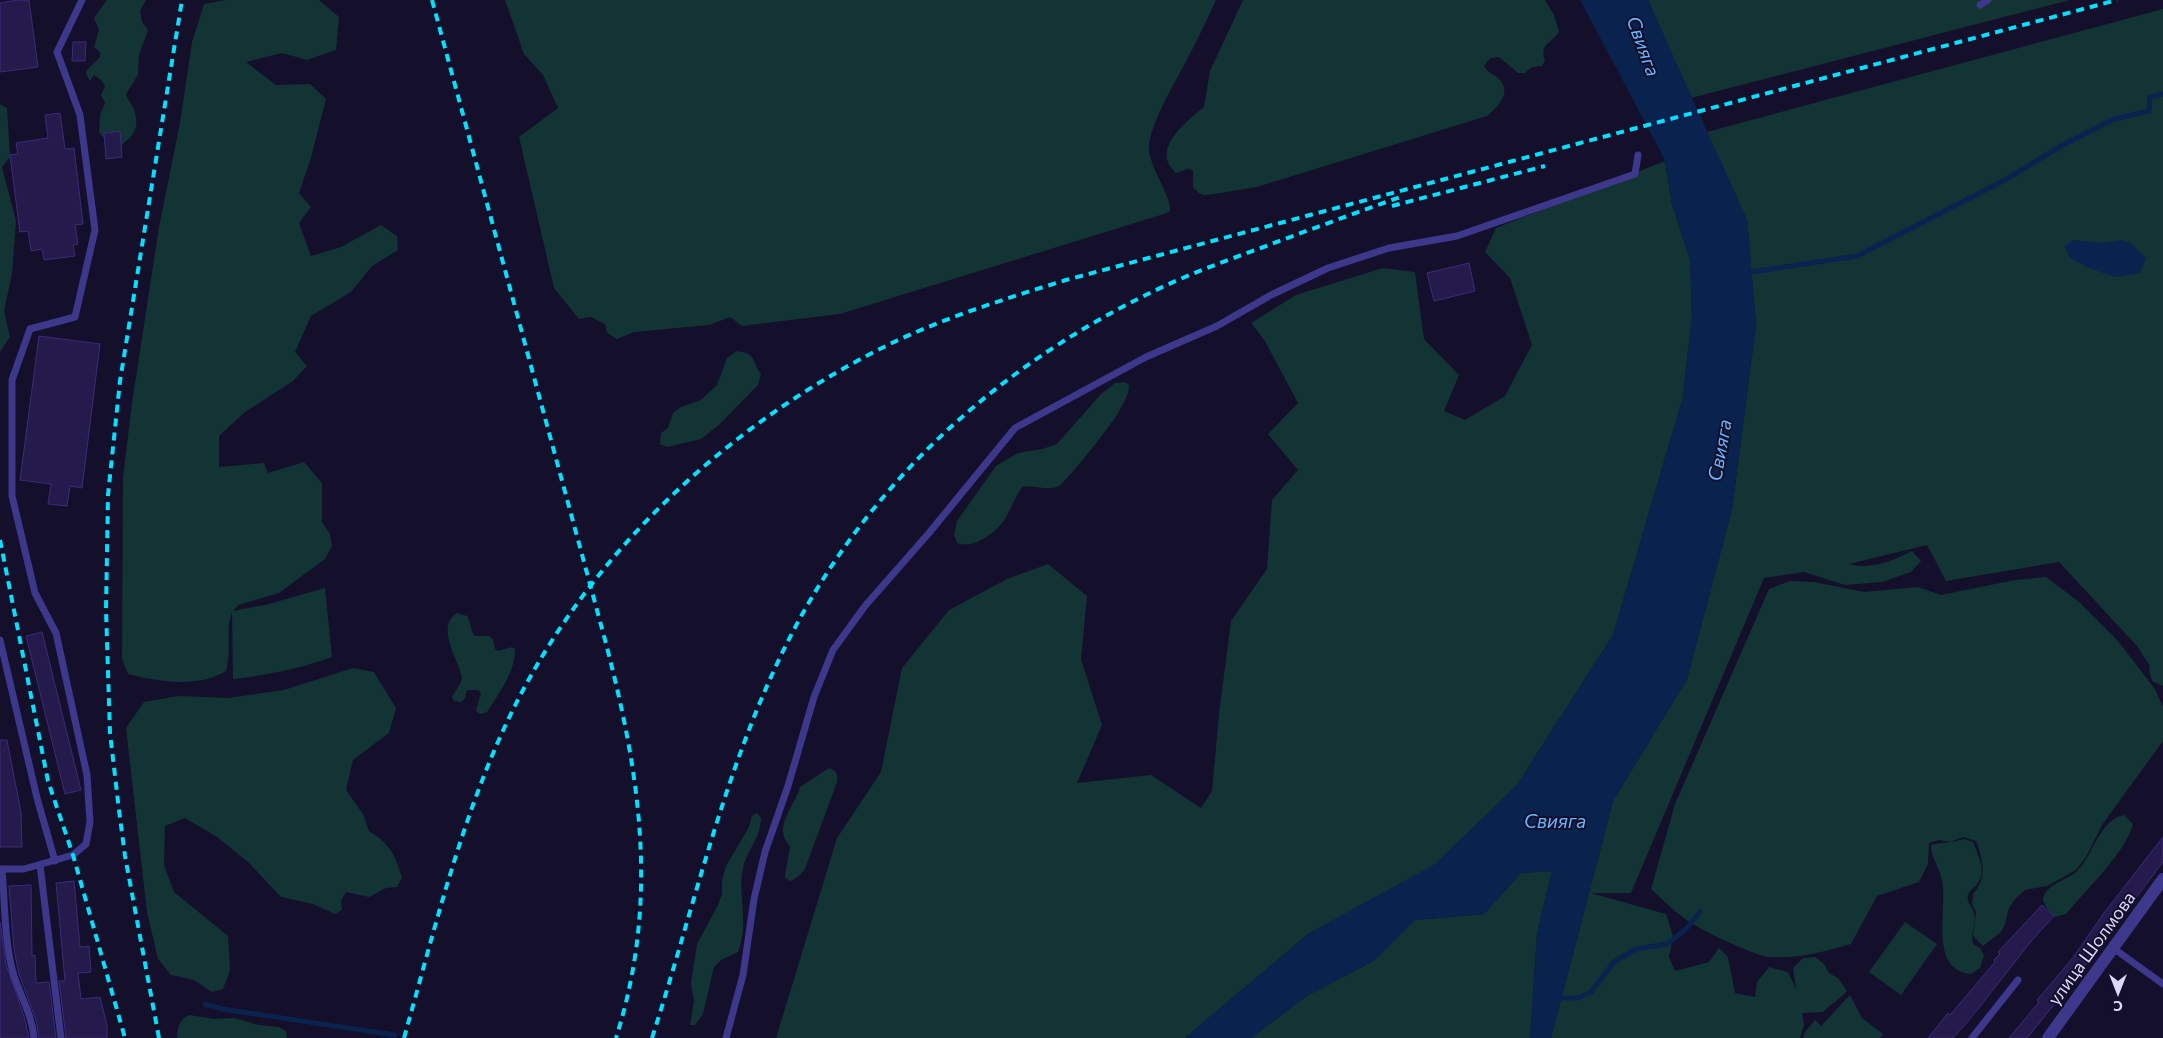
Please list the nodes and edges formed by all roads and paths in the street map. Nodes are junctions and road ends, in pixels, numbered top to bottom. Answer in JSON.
{"nodes":[{"id":1,"x":82,"y":0,"type":"edge"},
{"id":2,"x":1988,"y":0,"type":"edge"},
{"id":3,"x":1980,"y":5,"type":"dead end"},
{"id":4,"x":1638,"y":155,"type":"dead end"},
{"id":5,"x":0,"y":640,"type":"edge"},
{"id":6,"x":55,"y":861,"type":"junction"},
{"id":7,"x":40,"y":865,"type":"junction"},
{"id":8,"x":1,"y":868,"type":"edge"},
{"id":9,"x":2163,"y":879,"type":"edge"},
{"id":10,"x":2113,"y":948,"type":"junction"},
{"id":11,"x":2018,"y":980,"type":"dead end"},
{"id":12,"x":2163,"y":984,"type":"edge"},
{"id":13,"x":34,"y":1038,"type":"edge"},
{"id":14,"x":61,"y":1038,"type":"edge"},
{"id":15,"x":726,"y":1038,"type":"edge"},
{"id":16,"x":1972,"y":1038,"type":"edge"},
{"id":17,"x":2048,"y":1038,"type":"edge"}],
"edges":[{"from":1,"to":6,"type":"lane"},
{"from":2,"to":3,"type":"lane"},
{"from":4,"to":15,"type":"lane"},
{"from":5,"to":6,"type":"lane"},
{"from":6,"to":7,"type":"lane"},
{"from":7,"to":8,"type":"lane"},
{"from":7,"to":14,"type":"lane"},
{"from":8,"to":13,"type":"lane"},
{"from":9,"to":10,"type":"street","name":"улица Шолмова"},
{"from":10,"to":12,"type":"lane"},
{"from":10,"to":17,"type":"street","name":"улица Шолмова"},
{"from":11,"to":16,"type":"lane"}]}
